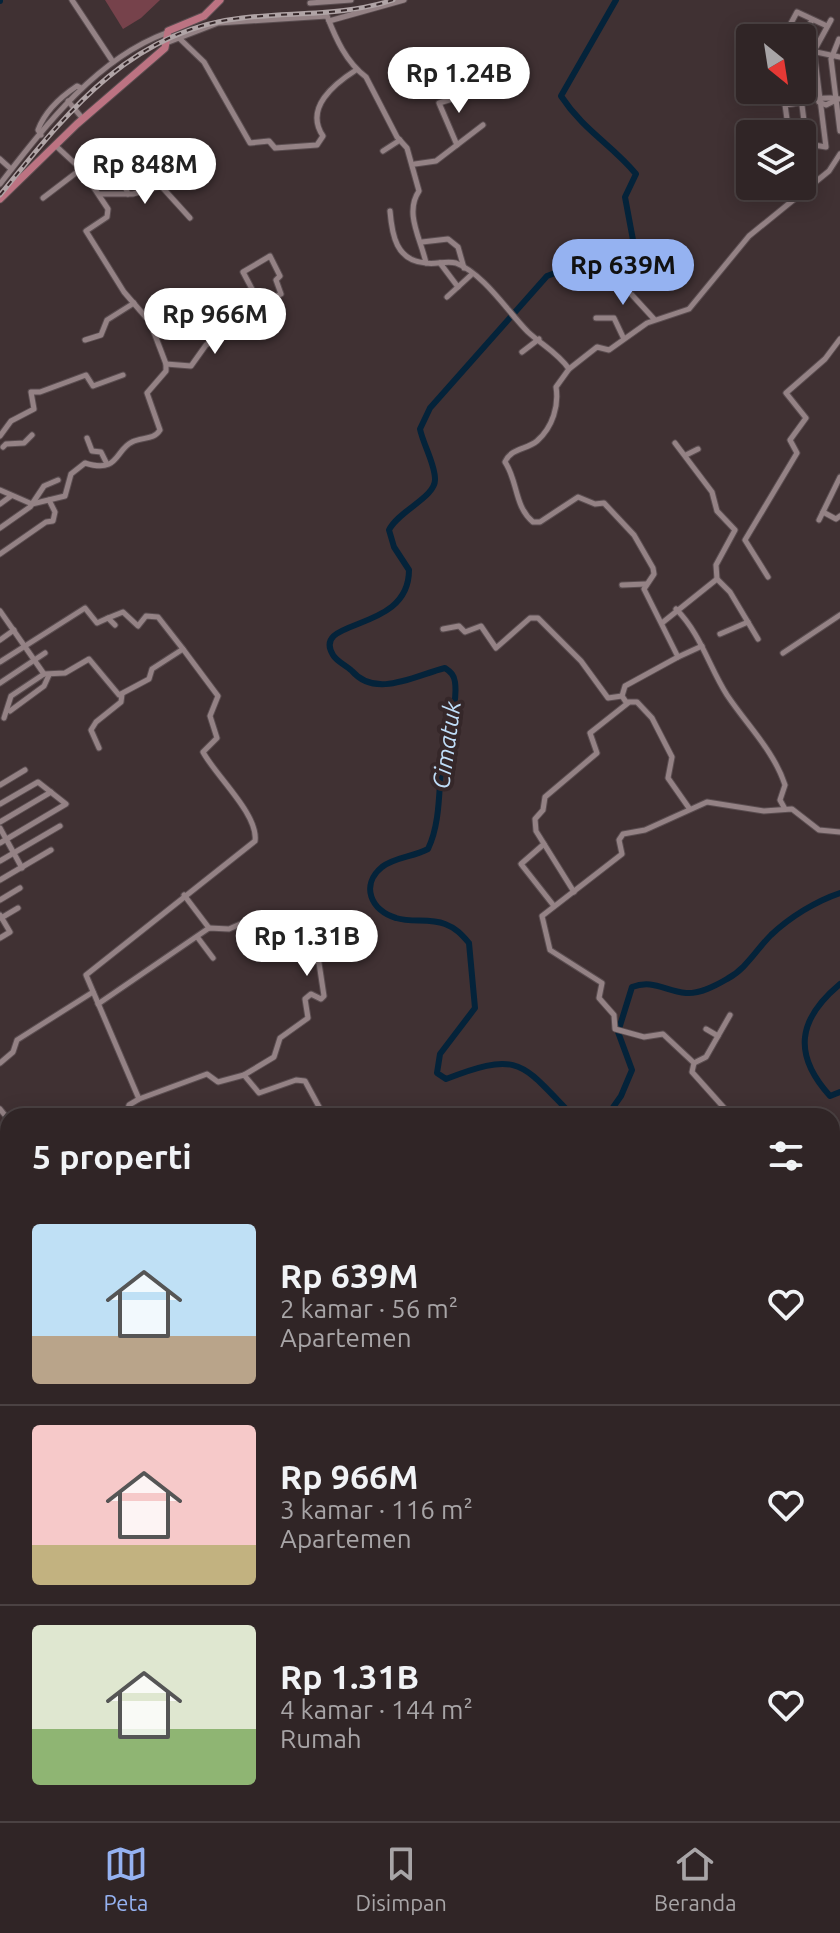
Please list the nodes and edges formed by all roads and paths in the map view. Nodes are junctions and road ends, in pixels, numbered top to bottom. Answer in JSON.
{"nodes":[{"id":1,"x":72,"y":0,"type":"edge"},
{"id":2,"x":220,"y":0,"type":"edge"},
{"id":3,"x":351,"y":0,"type":"edge"},
{"id":4,"x":404,"y":0,"type":"edge"},
{"id":5,"x":309,"y":2,"type":"edge"},
{"id":6,"x":311,"y":15,"type":"junction"},
{"id":7,"x":812,"y":20,"type":"junction"},
{"id":8,"x":831,"y":20,"type":"dead end"},
{"id":9,"x":329,"y":21,"type":"junction"},
{"id":10,"x":791,"y":24,"type":"edge"},
{"id":11,"x":810,"y":24,"type":"edge"},
{"id":12,"x":827,"y":26,"type":"junction"},
{"id":13,"x":166,"y":33,"type":"junction"},
{"id":14,"x":178,"y":37,"type":"junction"},
{"id":15,"x":839,"y":39,"type":"edge"},
{"id":16,"x":166,"y":43,"type":"junction"},
{"id":17,"x":816,"y":47,"type":"edge"},
{"id":18,"x":816,"y":51,"type":"edge"},
{"id":19,"x":832,"y":54,"type":"junction"},
{"id":20,"x":840,"y":57,"type":"edge"},
{"id":21,"x":113,"y":62,"type":"junction"},
{"id":22,"x":356,"y":70,"type":"junction"},
{"id":23,"x":816,"y":71,"type":"edge"},
{"id":24,"x":81,"y":88,"type":"junction"},
{"id":25,"x":476,"y":92,"type":"dead end"},
{"id":26,"x":63,"y":95,"type":"junction"},
{"id":27,"x":838,"y":100,"type":"edge"},
{"id":28,"x":816,"y":101,"type":"edge"},
{"id":29,"x":819,"y":101,"type":"junction"},
{"id":30,"x":69,"y":102,"type":"junction"},
{"id":31,"x":794,"y":104,"type":"edge"},
{"id":32,"x":785,"y":105,"type":"joint"},
{"id":33,"x":83,"y":119,"type":"junction"},
{"id":34,"x":787,"y":120,"type":"edge"},
{"id":35,"x":840,"y":123,"type":"edge"},
{"id":36,"x":483,"y":125,"type":"dead end"},
{"id":37,"x":840,"y":131,"type":"edge"},
{"id":38,"x":41,"y":135,"type":"junction"},
{"id":39,"x":400,"y":140,"type":"junction"},
{"id":40,"x":457,"y":145,"type":"junction"},
{"id":41,"x":56,"y":146,"type":"junction"},
{"id":42,"x":816,"y":146,"type":"edge"},
{"id":43,"x":383,"y":151,"type":"dead end"},
{"id":44,"x":840,"y":154,"type":"edge"},
{"id":45,"x":0,"y":159,"type":"edge"},
{"id":46,"x":415,"y":164,"type":"junction"},
{"id":47,"x":11,"y":169,"type":"junction"},
{"id":48,"x":82,"y":170,"type":"junction"},
{"id":49,"x":0,"y":184,"type":"edge"},
{"id":50,"x":98,"y":194,"type":"junction"},
{"id":51,"x":128,"y":194,"type":"junction"},
{"id":52,"x":43,"y":198,"type":"dead end"},
{"id":53,"x":0,"y":199,"type":"edge"},
{"id":54,"x":390,"y":211,"type":"dead end"},
{"id":55,"x":190,"y":218,"type":"dead end"},
{"id":56,"x":422,"y":242,"type":"junction"},
{"id":57,"x":426,"y":263,"type":"junction"},
{"id":58,"x":440,"y":263,"type":"junction"},
{"id":59,"x":464,"y":268,"type":"junction"},
{"id":60,"x":471,"y":275,"type":"junction"},
{"id":61,"x":458,"y":287,"type":"junction"},
{"id":62,"x":632,"y":295,"type":"dead end"},
{"id":63,"x":447,"y":297,"type":"dead end"},
{"id":64,"x":134,"y":303,"type":"junction"},
{"id":65,"x":260,"y":304,"type":"junction"},
{"id":66,"x":596,"y":318,"type":"dead end"},
{"id":67,"x":654,"y":319,"type":"junction"},
{"id":68,"x":623,"y":337,"type":"junction"},
{"id":69,"x":539,"y":339,"type":"junction"},
{"id":70,"x":840,"y":339,"type":"edge"},
{"id":71,"x":85,"y":340,"type":"dead end"},
{"id":72,"x":522,"y":352,"type":"dead end"},
{"id":73,"x":166,"y":364,"type":"junction"},
{"id":74,"x":569,"y":369,"type":"junction"},
{"id":75,"x":123,"y":375,"type":"dead end"},
{"id":76,"x":32,"y":435,"type":"dead end"},
{"id":77,"x":0,"y":436,"type":"edge"},
{"id":78,"x":87,"y":438,"type":"dead end"},
{"id":79,"x":675,"y":443,"type":"dead end"},
{"id":80,"x":4,"y":448,"type":"edge"},
{"id":81,"x":698,"y":449,"type":"dead end"},
{"id":82,"x":686,"y":455,"type":"junction"},
{"id":83,"x":106,"y":462,"type":"junction"},
{"id":84,"x":840,"y":477,"type":"edge"},
{"id":85,"x":58,"y":480,"type":"dead end"},
{"id":86,"x":0,"y":490,"type":"edge"},
{"id":87,"x":11,"y":496,"type":"junction"},
{"id":88,"x":49,"y":500,"type":"junction"},
{"id":89,"x":0,"y":504,"type":"edge"},
{"id":90,"x":32,"y":504,"type":"junction"},
{"id":91,"x":823,"y":512,"type":"junction"},
{"id":92,"x":839,"y":517,"type":"edge"},
{"id":93,"x":819,"y":520,"type":"dead end"},
{"id":94,"x":0,"y":528,"type":"edge"},
{"id":95,"x":735,"y":535,"type":"junction"},
{"id":96,"x":745,"y":538,"type":"junction"},
{"id":97,"x":0,"y":554,"type":"edge"},
{"id":98,"x":768,"y":577,"type":"dead end"},
{"id":99,"x":717,"y":579,"type":"junction"},
{"id":100,"x":646,"y":584,"type":"junction"},
{"id":101,"x":622,"y":585,"type":"dead end"},
{"id":102,"x":676,"y":609,"type":"junction"},
{"id":103,"x":1,"y":615,"type":"edge"},
{"id":104,"x":840,"y":615,"type":"edge"},
{"id":105,"x":108,"y":618,"type":"junction"},
{"id":106,"x":748,"y":622,"type":"junction"},
{"id":107,"x":662,"y":623,"type":"junction"},
{"id":108,"x":115,"y":625,"type":"dead end"},
{"id":109,"x":443,"y":629,"type":"dead end"},
{"id":110,"x":14,"y":630,"type":"junction"},
{"id":111,"x":720,"y":634,"type":"dead end"},
{"id":112,"x":758,"y":639,"type":"dead end"},
{"id":113,"x":0,"y":640,"type":"edge"},
{"id":114,"x":24,"y":645,"type":"junction"},
{"id":115,"x":702,"y":646,"type":"junction"},
{"id":116,"x":183,"y":649,"type":"junction"},
{"id":117,"x":45,"y":653,"type":"dead end"},
{"id":118,"x":783,"y":653,"type":"dead end"},
{"id":119,"x":678,"y":657,"type":"junction"},
{"id":120,"x":34,"y":660,"type":"junction"},
{"id":121,"x":0,"y":662,"type":"edge"},
{"id":122,"x":46,"y":675,"type":"junction"},
{"id":123,"x":0,"y":683,"type":"edge"},
{"id":124,"x":122,"y":694,"type":"junction"},
{"id":125,"x":622,"y":696,"type":"junction"},
{"id":126,"x":628,"y":703,"type":"junction"},
{"id":127,"x":9,"y":712,"type":"junction"},
{"id":128,"x":4,"y":718,"type":"dead end"},
{"id":129,"x":99,"y":748,"type":"dead end"},
{"id":130,"x":25,"y":770,"type":"dead end"},
{"id":131,"x":0,"y":785,"type":"edge"},
{"id":132,"x":51,"y":792,"type":"junction"},
{"id":133,"x":0,"y":804,"type":"edge"},
{"id":134,"x":689,"y":808,"type":"junction"},
{"id":135,"x":785,"y":809,"type":"junction"},
{"id":136,"x":0,"y":825,"type":"edge"},
{"id":137,"x":60,"y":826,"type":"dead end"},
{"id":138,"x":840,"y":832,"type":"edge"},
{"id":139,"x":3,"y":841,"type":"edge"},
{"id":140,"x":544,"y":844,"type":"junction"},
{"id":141,"x":51,"y":850,"type":"dead end"},
{"id":142,"x":14,"y":853,"type":"junction"},
{"id":143,"x":0,"y":861,"type":"edge"},
{"id":144,"x":22,"y":868,"type":"junction"},
{"id":145,"x":0,"y":880,"type":"edge"},
{"id":146,"x":20,"y":888,"type":"dead end"},
{"id":147,"x":574,"y":892,"type":"junction"},
{"id":148,"x":184,"y":895,"type":"junction"},
{"id":149,"x":0,"y":900,"type":"edge"},
{"id":150,"x":554,"y":906,"type":"junction"},
{"id":151,"x":18,"y":908,"type":"dead end"},
{"id":152,"x":1,"y":917,"type":"edge"},
{"id":153,"x":209,"y":928,"type":"junction"},
{"id":154,"x":0,"y":938,"type":"edge"},
{"id":155,"x":198,"y":938,"type":"junction"},
{"id":156,"x":213,"y":958,"type":"dead end"},
{"id":157,"x":93,"y":992,"type":"junction"},
{"id":158,"x":98,"y":1004,"type":"junction"},
{"id":159,"x":730,"y":1015,"type":"dead end"},
{"id":160,"x":706,"y":1029,"type":"dead end"},
{"id":161,"x":718,"y":1036,"type":"junction"},
{"id":162,"x":0,"y":1063,"type":"edge"},
{"id":163,"x":694,"y":1063,"type":"junction"},
{"id":164,"x":244,"y":1075,"type":"junction"},
{"id":165,"x":139,"y":1099,"type":"junction"},
{"id":166,"x":128,"y":1108,"type":"edge"},
{"id":167,"x":320,"y":1108,"type":"edge"},
{"id":168,"x":724,"y":1108,"type":"edge"}],
"edges":[{"from":1,"to":21,"type":"street"},
{"from":2,"to":13,"type":"main road"},
{"from":3,"to":5,"type":"street"},
{"from":4,"to":9,"type":"street"},
{"from":5,"to":6,"type":"street"},
{"from":6,"to":9,"type":"street"},
{"from":6,"to":14,"type":"street"},
{"from":7,"to":10,"type":"street"},
{"from":7,"to":11,"type":"street"},
{"from":7,"to":12,"type":"street"},
{"from":8,"to":12,"type":"street"},
{"from":9,"to":22,"type":"street"},
{"from":12,"to":17,"type":"street"},
{"from":13,"to":16,"type":"main road"},
{"from":13,"to":21,"type":"street"},
{"from":14,"to":16,"type":"street"},
{"from":14,"to":22,"type":"street"},
{"from":15,"to":19,"type":"street"},
{"from":16,"to":33,"type":"main road"},
{"from":18,"to":19,"type":"street"},
{"from":19,"to":20,"type":"street"},
{"from":19,"to":27,"type":"street"},
{"from":21,"to":24,"type":"street"},
{"from":22,"to":39,"type":"street"},
{"from":23,"to":29,"type":"street"},
{"from":24,"to":26,"type":"street"},
{"from":24,"to":30,"type":"street"},
{"from":25,"to":40,"type":"street"},
{"from":26,"to":30,"type":"street"},
{"from":26,"to":38,"type":"street"},
{"from":27,"to":29,"type":"street"},
{"from":27,"to":35,"type":"street"},
{"from":28,"to":29,"type":"street"},
{"from":29,"to":42,"type":"street"},
{"from":30,"to":33,"type":"street"},
{"from":30,"to":38,"type":"street"},
{"from":31,"to":32,"type":"street"},
{"from":32,"to":34,"type":"street"},
{"from":33,"to":41,"type":"main road"},
{"from":35,"to":37,"type":"street"},
{"from":36,"to":40,"type":"street"},
{"from":38,"to":47,"type":"street"},
{"from":39,"to":43,"type":"street"},
{"from":39,"to":46,"type":"street"},
{"from":40,"to":46,"type":"street"},
{"from":41,"to":48,"type":"street"},
{"from":41,"to":53,"type":"main road"},
{"from":44,"to":67,"type":"street"},
{"from":45,"to":47,"type":"street"},
{"from":46,"to":56,"type":"street"},
{"from":47,"to":49,"type":"street"},
{"from":48,"to":50,"type":"street"},
{"from":48,"to":51,"type":"street"},
{"from":48,"to":52,"type":"street"},
{"from":50,"to":51,"type":"street"},
{"from":50,"to":64,"type":"street"},
{"from":51,"to":55,"type":"street"},
{"from":54,"to":57,"type":"street"},
{"from":56,"to":57,"type":"street"},
{"from":56,"to":59,"type":"street"},
{"from":57,"to":58,"type":"street"},
{"from":58,"to":59,"type":"street"},
{"from":58,"to":61,"type":"street"},
{"from":59,"to":60,"type":"street"},
{"from":60,"to":61,"type":"street"},
{"from":60,"to":69,"type":"street"},
{"from":61,"to":63,"type":"street"},
{"from":62,"to":67,"type":"street"},
{"from":64,"to":71,"type":"street"},
{"from":64,"to":73,"type":"street"},
{"from":65,"to":65,"type":"street"},
{"from":65,"to":73,"type":"street"},
{"from":66,"to":68,"type":"street"},
{"from":67,"to":68,"type":"street"},
{"from":68,"to":74,"type":"street"},
{"from":69,"to":72,"type":"street"},
{"from":69,"to":74,"type":"street"},
{"from":70,"to":96,"type":"street"},
{"from":73,"to":83,"type":"street"},
{"from":74,"to":100,"type":"street"},
{"from":75,"to":77,"type":"street"},
{"from":76,"to":80,"type":"street"},
{"from":78,"to":83,"type":"street"},
{"from":79,"to":82,"type":"street"},
{"from":81,"to":82,"type":"street"},
{"from":82,"to":95,"type":"street"},
{"from":83,"to":88,"type":"street"},
{"from":84,"to":91,"type":"street"},
{"from":85,"to":90,"type":"street"},
{"from":86,"to":87,"type":"street"},
{"from":87,"to":89,"type":"street"},
{"from":87,"to":90,"type":"street"},
{"from":88,"to":90,"type":"street"},
{"from":88,"to":97,"type":"street"},
{"from":90,"to":94,"type":"street"},
{"from":91,"to":92,"type":"street"},
{"from":91,"to":93,"type":"street"},
{"from":95,"to":96,"type":"street"},
{"from":95,"to":99,"type":"street"},
{"from":96,"to":98,"type":"street"},
{"from":99,"to":102,"type":"street"},
{"from":99,"to":106,"type":"street"},
{"from":100,"to":101,"type":"street"},
{"from":100,"to":107,"type":"street"},
{"from":102,"to":107,"type":"street"},
{"from":102,"to":115,"type":"street"},
{"from":103,"to":110,"type":"street"},
{"from":104,"to":118,"type":"street"},
{"from":105,"to":108,"type":"street"},
{"from":105,"to":114,"type":"street"},
{"from":105,"to":116,"type":"street"},
{"from":106,"to":111,"type":"street"},
{"from":106,"to":112,"type":"street"},
{"from":107,"to":119,"type":"street"},
{"from":109,"to":125,"type":"street"},
{"from":110,"to":113,"type":"street"},
{"from":110,"to":114,"type":"street"},
{"from":114,"to":120,"type":"street"},
{"from":114,"to":121,"type":"street"},
{"from":115,"to":119,"type":"street"},
{"from":115,"to":135,"type":"street"},
{"from":116,"to":124,"type":"street"},
{"from":116,"to":148,"type":"street"},
{"from":117,"to":120,"type":"street"},
{"from":119,"to":125,"type":"street"},
{"from":120,"to":122,"type":"street"},
{"from":120,"to":123,"type":"street"},
{"from":122,"to":124,"type":"street"},
{"from":122,"to":127,"type":"street"},
{"from":122,"to":127,"type":"street"},
{"from":124,"to":129,"type":"street"},
{"from":125,"to":126,"type":"street"},
{"from":126,"to":134,"type":"street"},
{"from":126,"to":140,"type":"street"},
{"from":127,"to":128,"type":"street"},
{"from":130,"to":131,"type":"street"},
{"from":132,"to":133,"type":"street"},
{"from":132,"to":136,"type":"street"},
{"from":132,"to":139,"type":"street"},
{"from":134,"to":135,"type":"street"},
{"from":134,"to":147,"type":"street"},
{"from":135,"to":138,"type":"street"},
{"from":136,"to":139,"type":"street"},
{"from":137,"to":142,"type":"street"},
{"from":139,"to":142,"type":"street"},
{"from":140,"to":147,"type":"street"},
{"from":140,"to":150,"type":"street"},
{"from":141,"to":144,"type":"street"},
{"from":142,"to":143,"type":"street"},
{"from":142,"to":144,"type":"street"},
{"from":144,"to":145,"type":"street"},
{"from":146,"to":149,"type":"street"},
{"from":147,"to":150,"type":"street"},
{"from":148,"to":153,"type":"street"},
{"from":148,"to":157,"type":"street"},
{"from":150,"to":163,"type":"street"},
{"from":151,"to":152,"type":"street"},
{"from":152,"to":154,"type":"street"},
{"from":153,"to":155,"type":"street"},
{"from":153,"to":164,"type":"street"},
{"from":155,"to":156,"type":"street"},
{"from":155,"to":158,"type":"street"},
{"from":157,"to":158,"type":"street"},
{"from":157,"to":162,"type":"street"},
{"from":158,"to":165,"type":"street"},
{"from":159,"to":161,"type":"street"},
{"from":160,"to":161,"type":"street"},
{"from":161,"to":163,"type":"street"},
{"from":163,"to":168,"type":"street"},
{"from":164,"to":165,"type":"street"},
{"from":164,"to":167,"type":"street"},
{"from":165,"to":166,"type":"street"}]}
